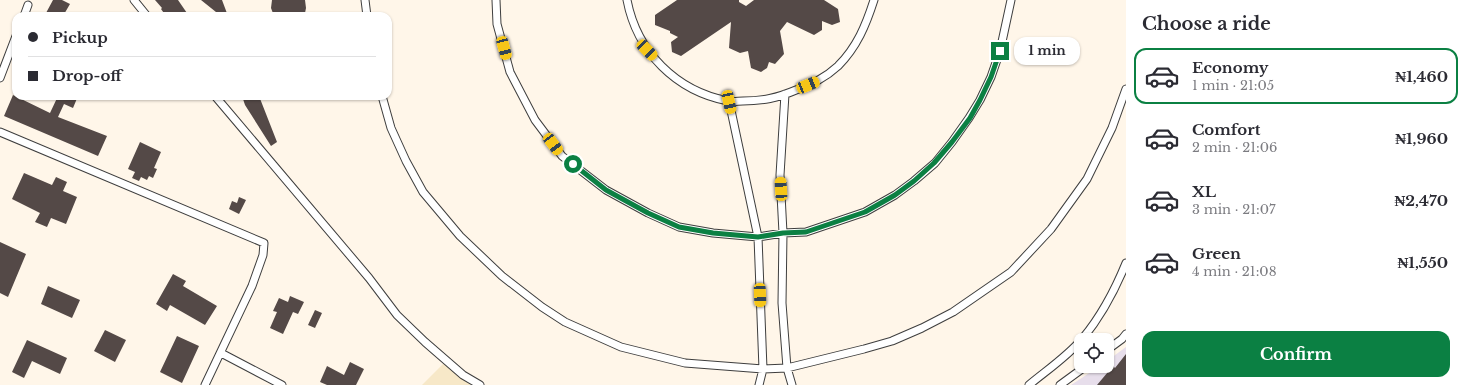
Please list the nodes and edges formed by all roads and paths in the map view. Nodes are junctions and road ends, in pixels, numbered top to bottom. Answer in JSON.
{"nodes":[{"id":1,"x":134,"y":0,"type":"edge"},
{"id":2,"x":365,"y":0,"type":"edge"},
{"id":3,"x":496,"y":0,"type":"edge"},
{"id":4,"x":627,"y":0,"type":"edge"},
{"id":5,"x":874,"y":0,"type":"edge"},
{"id":6,"x":1011,"y":0,"type":"edge"},
{"id":7,"x":28,"y":5,"type":"dead end"},
{"id":8,"x":25,"y":12,"type":"edge"},
{"id":9,"x":144,"y":12,"type":"edge"},
{"id":10,"x":366,"y":12,"type":"edge"},
{"id":11,"x":12,"y":46,"type":"edge"},
{"id":12,"x":0,"y":78,"type":"edge"},
{"id":13,"x":1126,"y":89,"type":"edge"},
{"id":14,"x":785,"y":94,"type":"junction"},
{"id":15,"x":218,"y":100,"type":"edge"},
{"id":16,"x":383,"y":100,"type":"edge"},
{"id":17,"x":729,"y":102,"type":"junction"},
{"id":18,"x":0,"y":132,"type":"edge"},
{"id":19,"x":783,"y":233,"type":"junction"},
{"id":20,"x":758,"y":237,"type":"junction"},
{"id":21,"x":1126,"y":263,"type":"edge"},
{"id":22,"x":1126,"y":334,"type":"edge"},
{"id":23,"x":1114,"y":345,"type":"edge"},
{"id":24,"x":221,"y":353,"type":"junction"},
{"id":25,"x":788,"y":368,"type":"junction"},
{"id":26,"x":763,"y":369,"type":"junction"},
{"id":27,"x":1076,"y":373,"type":"edge"},
{"id":28,"x":205,"y":385,"type":"edge"},
{"id":29,"x":282,"y":385,"type":"edge"},
{"id":30,"x":480,"y":385,"type":"edge"},
{"id":31,"x":759,"y":385,"type":"edge"},
{"id":32,"x":792,"y":385,"type":"edge"},
{"id":33,"x":1029,"y":385,"type":"edge"},
{"id":34,"x":1060,"y":385,"type":"edge"}],
"edges":[{"from":1,"to":9,"type":"street"},
{"from":2,"to":10,"type":"street"},
{"from":3,"to":20,"type":"street"},
{"from":4,"to":17,"type":"street"},
{"from":5,"to":14,"type":"street"},
{"from":6,"to":19,"type":"street"},
{"from":7,"to":8,"type":"street"},
{"from":11,"to":12,"type":"street"},
{"from":13,"to":25,"type":"street"},
{"from":14,"to":17,"type":"street"},
{"from":14,"to":19,"type":"street"},
{"from":15,"to":30,"type":"street"},
{"from":16,"to":26,"type":"street"},
{"from":17,"to":20,"type":"street"},
{"from":18,"to":24,"type":"street"},
{"from":19,"to":20,"type":"street"},
{"from":19,"to":25,"type":"street"},
{"from":20,"to":26,"type":"street"},
{"from":21,"to":33,"type":"street"},
{"from":22,"to":23,"type":"street"},
{"from":24,"to":28,"type":"street"},
{"from":24,"to":29,"type":"street"},
{"from":25,"to":26,"type":"street"},
{"from":25,"to":32,"type":"street"},
{"from":26,"to":31,"type":"street"},
{"from":27,"to":34,"type":"street"}]}
